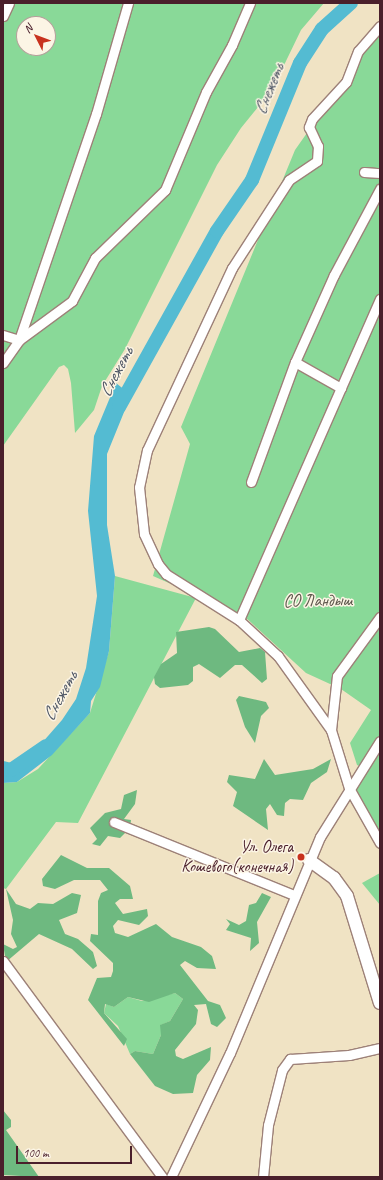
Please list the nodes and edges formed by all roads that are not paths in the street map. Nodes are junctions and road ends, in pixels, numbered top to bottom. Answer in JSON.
{"nodes":[{"id":1,"x":9,"y":3,"type":"edge"},
{"id":2,"x":128,"y":3,"type":"edge"},
{"id":3,"x":250,"y":3,"type":"edge"},
{"id":4,"x":3,"y":16,"type":"edge"},
{"id":5,"x":380,"y":26,"type":"edge"},
{"id":6,"x":364,"y":172,"type":"dead end"},
{"id":7,"x":380,"y":173,"type":"edge"},
{"id":8,"x":380,"y":189,"type":"edge"},
{"id":9,"x":380,"y":299,"type":"edge"},
{"id":10,"x":3,"y":335,"type":"edge"},
{"id":11,"x":19,"y":340,"type":"junction"},
{"id":12,"x":295,"y":362,"type":"junction"},
{"id":13,"x":3,"y":363,"type":"edge"},
{"id":14,"x":341,"y":388,"type":"junction"},
{"id":15,"x":251,"y":482,"type":"dead end"},
{"id":16,"x":380,"y":617,"type":"edge"},
{"id":17,"x":239,"y":620,"type":"junction"},
{"id":18,"x":332,"y":730,"type":"junction"},
{"id":19,"x":380,"y":741,"type":"edge"},
{"id":20,"x":349,"y":788,"type":"junction"},
{"id":21,"x":114,"y":822,"type":"dead end"},
{"id":22,"x":380,"y":843,"type":"edge"},
{"id":23,"x":310,"y":860,"type":"junction"},
{"id":24,"x":294,"y":895,"type":"junction"},
{"id":25,"x":3,"y":961,"type":"edge"},
{"id":26,"x":380,"y":1003,"type":"edge"},
{"id":27,"x":380,"y":1048,"type":"edge"},
{"id":28,"x":162,"y":1177,"type":"edge"},
{"id":29,"x":171,"y":1177,"type":"edge"},
{"id":30,"x":263,"y":1177,"type":"edge"}],
"edges":[{"from":1,"to":4,"type":"street"},
{"from":2,"to":11,"type":"street"},
{"from":3,"to":11,"type":"street"},
{"from":5,"to":17,"type":"street"},
{"from":6,"to":7,"type":"street"},
{"from":8,"to":12,"type":"street"},
{"from":9,"to":14,"type":"street"},
{"from":10,"to":11,"type":"street"},
{"from":11,"to":13,"type":"street"},
{"from":12,"to":14,"type":"street"},
{"from":12,"to":15,"type":"street"},
{"from":14,"to":17,"type":"street"},
{"from":16,"to":18,"type":"street"},
{"from":17,"to":18,"type":"street"},
{"from":18,"to":20,"type":"street"},
{"from":19,"to":20,"type":"street"},
{"from":20,"to":22,"type":"street"},
{"from":20,"to":23,"type":"street"},
{"from":21,"to":24,"type":"street"},
{"from":23,"to":24,"type":"street"},
{"from":23,"to":26,"type":"street"},
{"from":24,"to":29,"type":"street"},
{"from":25,"to":28,"type":"street"},
{"from":27,"to":30,"type":"street"}]}
